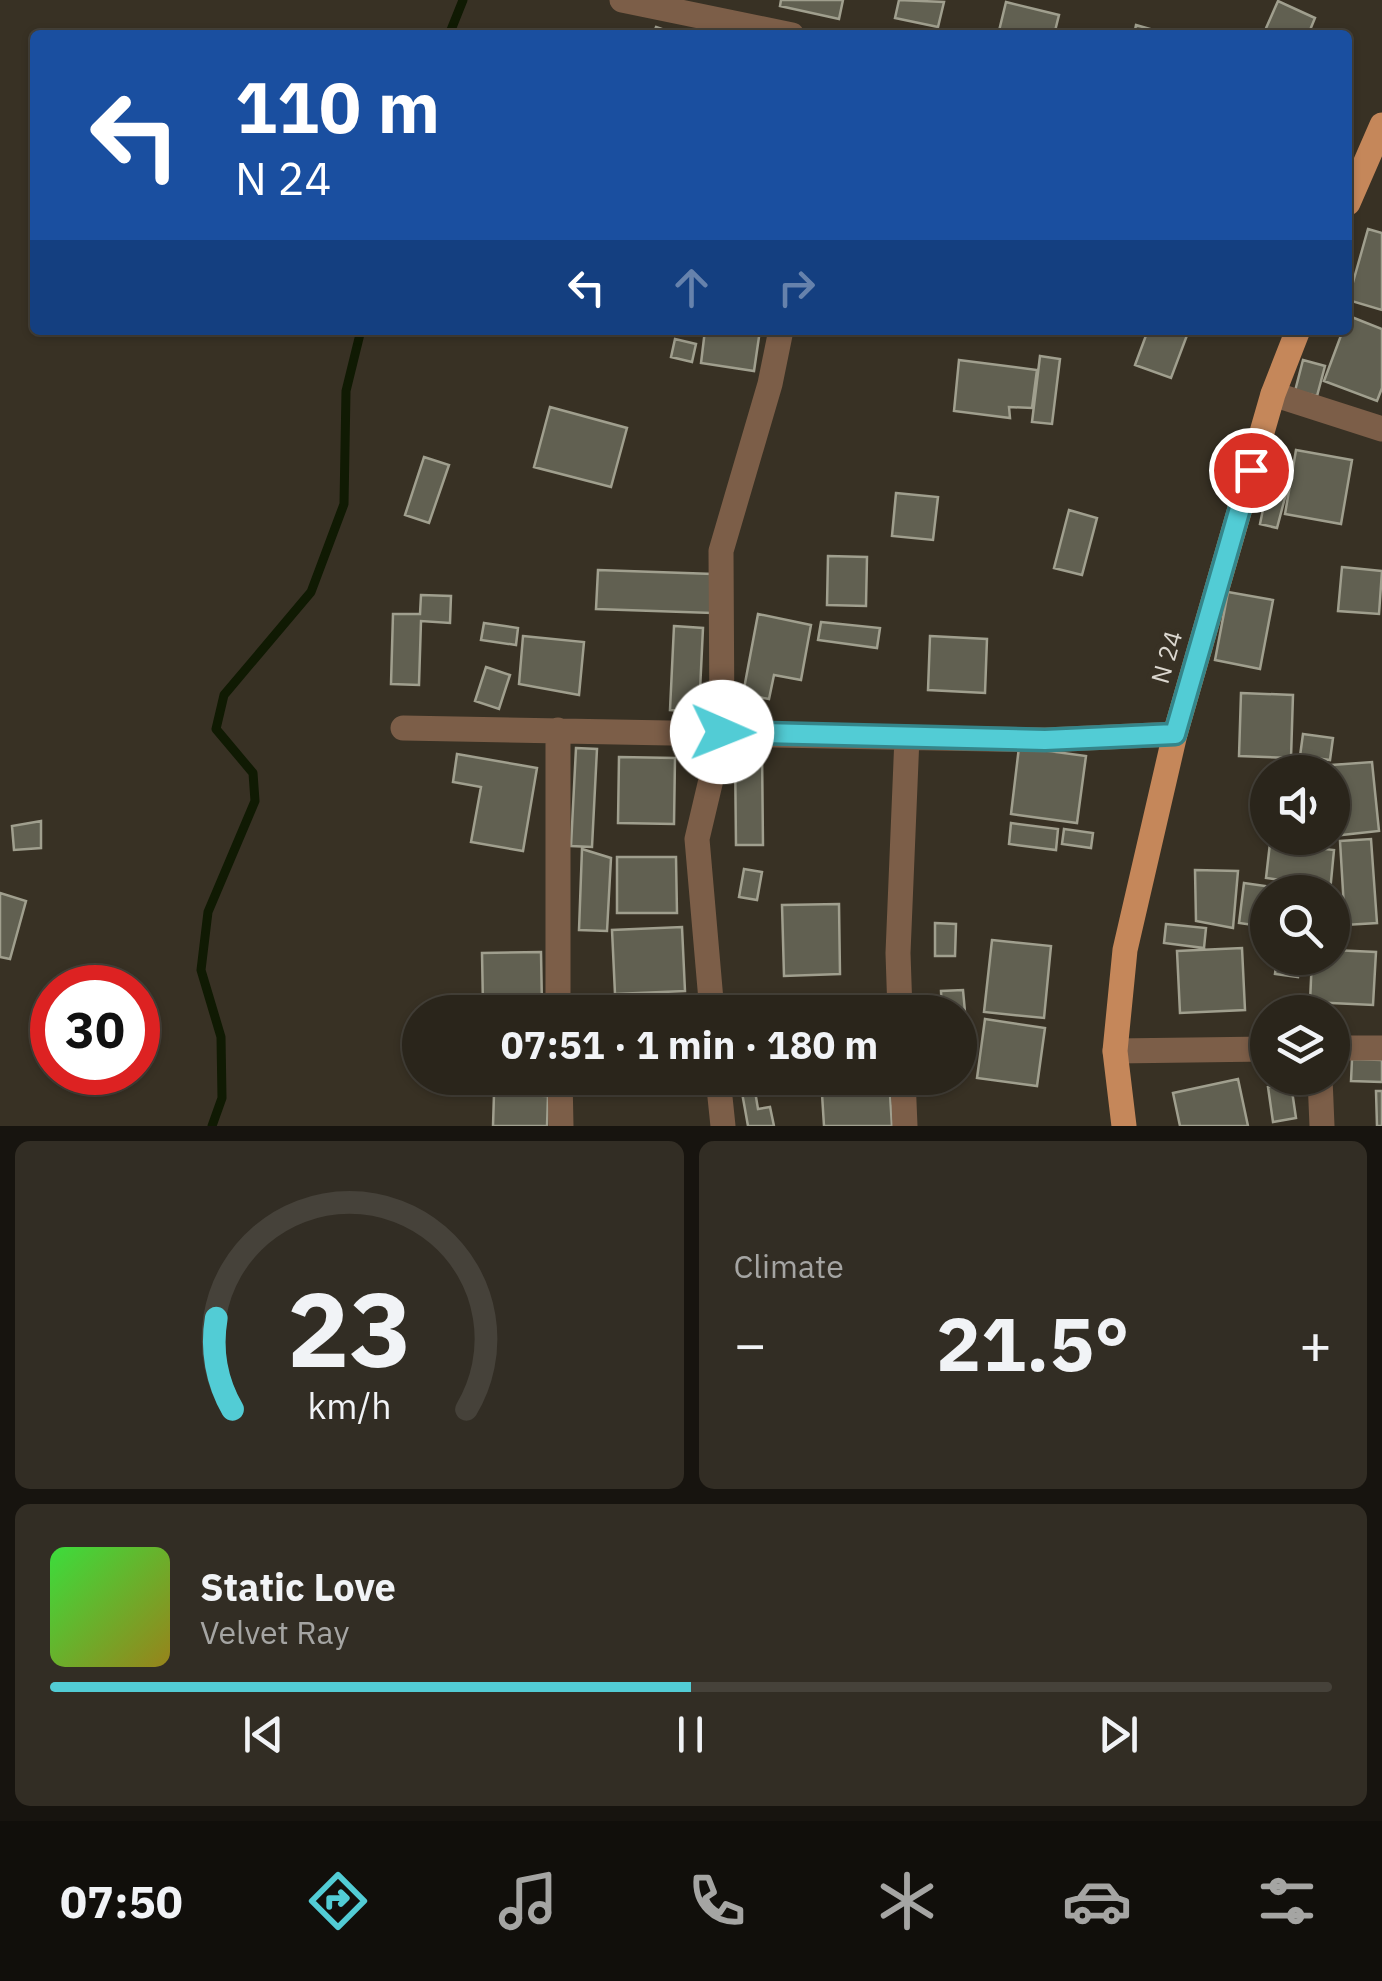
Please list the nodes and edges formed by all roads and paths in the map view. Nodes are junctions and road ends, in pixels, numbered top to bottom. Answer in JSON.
{"nodes":[{"id":1,"x":622,"y":0,"type":"edge"},
{"id":2,"x":768,"y":30,"type":"edge"},
{"id":3,"x":1382,"y":124,"type":"edge"},
{"id":4,"x":1356,"y":159,"type":"edge"},
{"id":5,"x":780,"y":335,"type":"edge"},
{"id":6,"x":1296,"y":335,"type":"edge"},
{"id":7,"x":1273,"y":394,"type":"junction"},
{"id":8,"x":1382,"y":429,"type":"edge"},
{"id":9,"x":403,"y":728,"type":"dead end"},
{"id":10,"x":558,"y":730,"type":"junction"},
{"id":11,"x":722,"y":732,"type":"junction"},
{"id":12,"x":1175,"y":734,"type":"junction"},
{"id":13,"x":907,"y":737,"type":"junction"},
{"id":14,"x":558,"y":995,"type":"edge"},
{"id":15,"x":711,"y":995,"type":"edge"},
{"id":16,"x":899,"y":995,"type":"edge"},
{"id":17,"x":1350,"y":1048,"type":"edge"},
{"id":18,"x":1382,"y":1048,"type":"edge"},
{"id":19,"x":1250,"y":1049,"type":"edge"},
{"id":20,"x":1115,"y":1051,"type":"junction"},
{"id":21,"x":561,"y":1095,"type":"edge"},
{"id":22,"x":720,"y":1095,"type":"edge"},
{"id":23,"x":904,"y":1095,"type":"edge"},
{"id":24,"x":1321,"y":1095,"type":"edge"},
{"id":25,"x":562,"y":1126,"type":"edge"},
{"id":26,"x":723,"y":1126,"type":"edge"},
{"id":27,"x":905,"y":1126,"type":"edge"},
{"id":28,"x":1124,"y":1126,"type":"edge"},
{"id":29,"x":1322,"y":1126,"type":"edge"}],
"edges":[{"from":1,"to":2,"type":"street"},
{"from":3,"to":4,"type":"main road"},
{"from":5,"to":11,"type":"street"},
{"from":6,"to":7,"type":"main road","name":"N 24"},
{"from":7,"to":8,"type":"street"},
{"from":7,"to":12,"type":"main road","name":"N 24"},
{"from":9,"to":10,"type":"street"},
{"from":10,"to":11,"type":"street"},
{"from":10,"to":14,"type":"street"},
{"from":11,"to":13,"type":"street"},
{"from":11,"to":15,"type":"street"},
{"from":12,"to":13,"type":"street"},
{"from":12,"to":20,"type":"main road","name":"N 24"},
{"from":13,"to":16,"type":"street"},
{"from":17,"to":18,"type":"street"},
{"from":19,"to":20,"type":"street"},
{"from":20,"to":28,"type":"main road","name":"N 24"},
{"from":21,"to":25,"type":"street"},
{"from":22,"to":26,"type":"street"},
{"from":23,"to":27,"type":"street"},
{"from":24,"to":29,"type":"street"}]}
